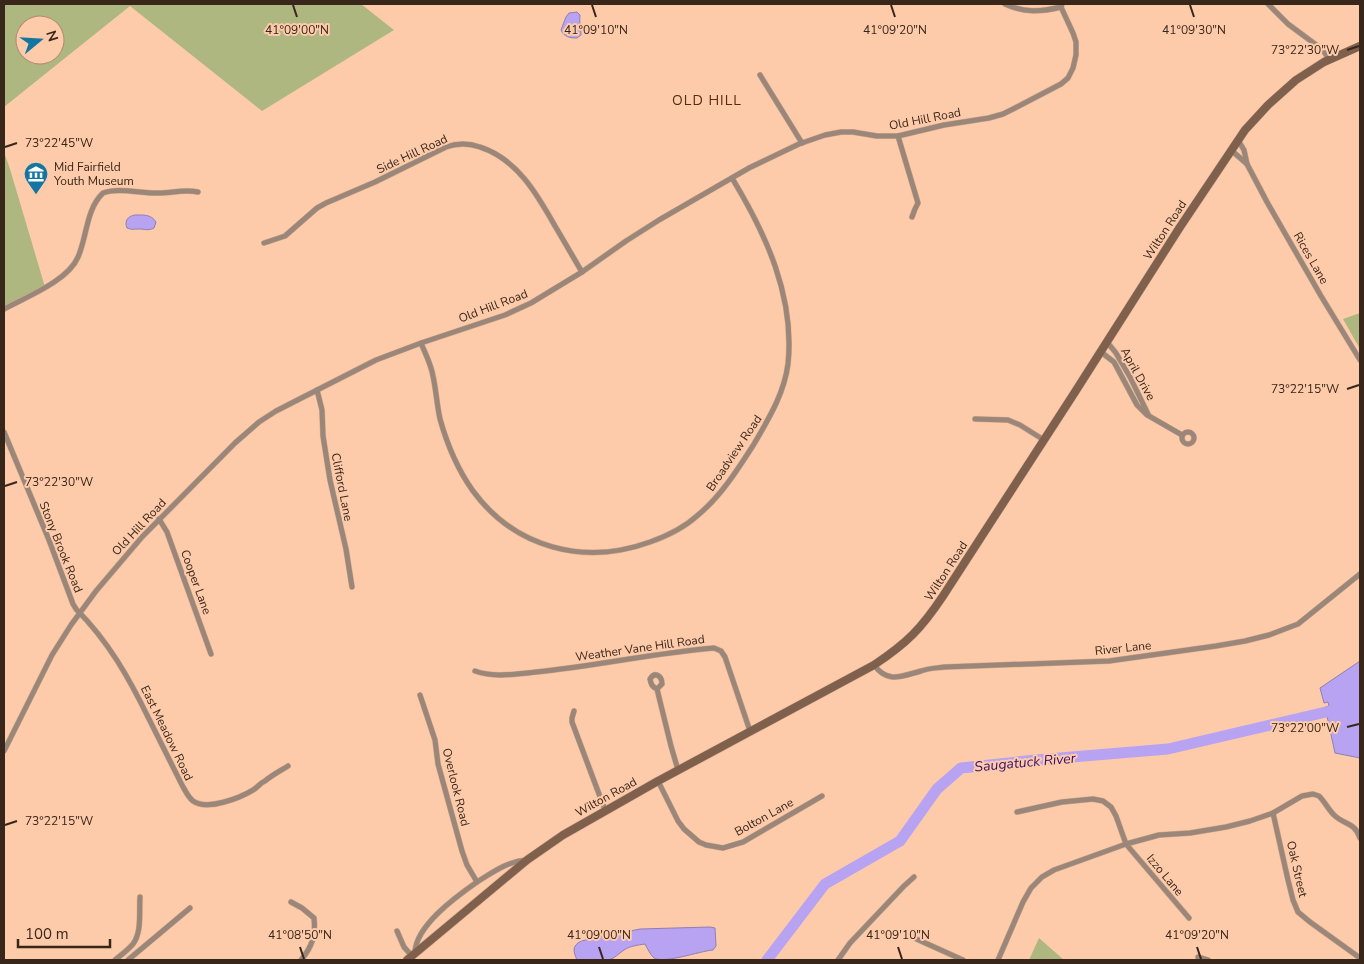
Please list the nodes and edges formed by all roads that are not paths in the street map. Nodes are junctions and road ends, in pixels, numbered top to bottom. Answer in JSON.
{"nodes":[{"id":1,"x":1005,"y":4,"type":"edge"},
{"id":2,"x":1268,"y":4,"type":"edge"},
{"id":3,"x":1061,"y":5,"type":"edge"},
{"id":4,"x":1360,"y":46,"type":"edge"},
{"id":5,"x":1330,"y":59,"type":"junction"},
{"id":6,"x":760,"y":75,"type":"dead end"},
{"id":7,"x":898,"y":136,"type":"junction"},
{"id":8,"x":1238,"y":140,"type":"junction"},
{"id":9,"x":802,"y":143,"type":"junction"},
{"id":10,"x":1231,"y":150,"type":"junction"},
{"id":11,"x":1247,"y":164,"type":"junction"},
{"id":12,"x":732,"y":178,"type":"junction"},
{"id":13,"x":198,"y":192,"type":"dead end"},
{"id":14,"x":912,"y":217,"type":"dead end"},
{"id":15,"x":264,"y":243,"type":"dead end"},
{"id":16,"x":582,"y":272,"type":"junction"},
{"id":17,"x":4,"y":309,"type":"edge"},
{"id":18,"x":421,"y":342,"type":"junction"},
{"id":19,"x":1107,"y":342,"type":"junction"},
{"id":20,"x":1101,"y":352,"type":"junction"},
{"id":21,"x":1360,"y":360,"type":"edge"},
{"id":22,"x":317,"y":390,"type":"junction"},
{"id":23,"x":1149,"y":416,"type":"junction"},
{"id":24,"x":975,"y":419,"type":"dead end"},
{"id":25,"x":4,"y":432,"type":"edge"},
{"id":26,"x":1182,"y":435,"type":"dead end"},
{"id":27,"x":5,"y":440,"type":"edge"},
{"id":28,"x":1044,"y":440,"type":"junction"},
{"id":29,"x":159,"y":519,"type":"junction"},
{"id":30,"x":1360,"y":574,"type":"edge"},
{"id":31,"x":352,"y":587,"type":"dead end"},
{"id":32,"x":80,"y":612,"type":"junction"},
{"id":33,"x":211,"y":654,"type":"dead end"},
{"id":34,"x":874,"y":665,"type":"junction"},
{"id":35,"x":475,"y":671,"type":"dead end"},
{"id":36,"x":658,"y":689,"type":"dead end"},
{"id":37,"x":420,"y":696,"type":"dead end"},
{"id":38,"x":574,"y":711,"type":"dead end"},
{"id":39,"x":750,"y":731,"type":"junction"},
{"id":40,"x":4,"y":751,"type":"edge"},
{"id":41,"x":288,"y":766,"type":"dead end"},
{"id":42,"x":678,"y":770,"type":"junction"},
{"id":43,"x":658,"y":781,"type":"junction"},
{"id":44,"x":822,"y":796,"type":"dead end"},
{"id":45,"x":605,"y":810,"type":"junction"},
{"id":46,"x":1017,"y":812,"type":"dead end"},
{"id":47,"x":1273,"y":812,"type":"junction"},
{"id":48,"x":1360,"y":838,"type":"edge"},
{"id":49,"x":1126,"y":844,"type":"junction"},
{"id":50,"x":527,"y":860,"type":"junction"},
{"id":51,"x":914,"y":877,"type":"dead end"},
{"id":52,"x":477,"y":882,"type":"junction"},
{"id":53,"x":140,"y":897,"type":"dead end"},
{"id":54,"x":291,"y":902,"type":"dead end"},
{"id":55,"x":190,"y":908,"type":"dead end"},
{"id":56,"x":1189,"y":918,"type":"dead end"},
{"id":57,"x":397,"y":931,"type":"dead end"},
{"id":58,"x":912,"y":937,"type":"dead end"},
{"id":59,"x":411,"y":956,"type":"edge"},
{"id":60,"x":1198,"y":957,"type":"dead end"},
{"id":61,"x":1360,"y":958,"type":"edge"},
{"id":62,"x":115,"y":960,"type":"edge"},
{"id":63,"x":128,"y":960,"type":"edge"},
{"id":64,"x":301,"y":960,"type":"edge"},
{"id":65,"x":838,"y":960,"type":"edge"},
{"id":66,"x":963,"y":960,"type":"edge"},
{"id":67,"x":998,"y":960,"type":"edge"},
{"id":68,"x":1208,"y":960,"type":"edge"}],
"edges":[{"from":1,"to":3,"type":"street"},
{"from":2,"to":5,"type":"street"},
{"from":3,"to":7,"type":"street","name":"Old Hill Road"},
{"from":4,"to":5,"type":"main road","name":"Wilton Road"},
{"from":5,"to":8,"type":"main road","name":"Wilton Road"},
{"from":6,"to":9,"type":"street"},
{"from":7,"to":9,"type":"street","name":"Old Hill Road"},
{"from":7,"to":14,"type":"street"},
{"from":8,"to":10,"type":"main road","name":"Wilton Road"},
{"from":8,"to":11,"type":"street","name":"Rices Lane"},
{"from":9,"to":12,"type":"street","name":"Old Hill Road"},
{"from":10,"to":11,"type":"street","name":"Rices Lane"},
{"from":10,"to":19,"type":"main road","name":"Wilton Road"},
{"from":11,"to":21,"type":"street","name":"Rices Lane"},
{"from":12,"to":16,"type":"street","name":"Old Hill Road"},
{"from":12,"to":18,"type":"street","name":"Broadview Road"},
{"from":13,"to":17,"type":"street"},
{"from":15,"to":16,"type":"street","name":"Side Hill Road"},
{"from":16,"to":18,"type":"street","name":"Old Hill Road"},
{"from":18,"to":22,"type":"street","name":"Old Hill Road"},
{"from":19,"to":20,"type":"main road","name":"Wilton Road"},
{"from":19,"to":23,"type":"street","name":"April Drive"},
{"from":20,"to":23,"type":"street","name":"April Drive"},
{"from":20,"to":28,"type":"main road","name":"Wilton Road"},
{"from":22,"to":29,"type":"street","name":"Old Hill Road"},
{"from":22,"to":31,"type":"street","name":"Clifford Lane"},
{"from":23,"to":26,"type":"street","name":"April Drive"},
{"from":24,"to":28,"type":"street"},
{"from":25,"to":27,"type":"street","name":"Stony Brook Road"},
{"from":27,"to":32,"type":"street","name":"Stony Brook Road"},
{"from":28,"to":34,"type":"main road","name":"Wilton Road"},
{"from":29,"to":32,"type":"street","name":"Old Hill Road"},
{"from":29,"to":33,"type":"street","name":"Cooper Lane"},
{"from":30,"to":34,"type":"street","name":"River Lane"},
{"from":32,"to":40,"type":"street","name":"Old Hill Road"},
{"from":32,"to":41,"type":"street","name":"East Meadow Road"},
{"from":34,"to":39,"type":"main road","name":"Wilton Road"},
{"from":35,"to":39,"type":"street","name":"Weather Vane Hill Road"},
{"from":36,"to":42,"type":"street"},
{"from":37,"to":52,"type":"street","name":"Overlook Road"},
{"from":38,"to":45,"type":"street"},
{"from":39,"to":42,"type":"main road","name":"Wilton Road"},
{"from":42,"to":43,"type":"main road","name":"Wilton Road"},
{"from":43,"to":44,"type":"street","name":"Bolton Lane"},
{"from":43,"to":45,"type":"main road","name":"Wilton Road"},
{"from":45,"to":50,"type":"main road","name":"Wilton Road"},
{"from":46,"to":49,"type":"street","name":"Izzo Lane"},
{"from":47,"to":48,"type":"street"},
{"from":47,"to":49,"type":"street"},
{"from":47,"to":61,"type":"street","name":"Oak Street"},
{"from":49,"to":56,"type":"street","name":"Izzo Lane"},
{"from":49,"to":67,"type":"street"},
{"from":50,"to":52,"type":"street"},
{"from":50,"to":59,"type":"main road","name":"Wilton Road"},
{"from":51,"to":65,"type":"street"},
{"from":52,"to":59,"type":"street"},
{"from":53,"to":62,"type":"street"},
{"from":54,"to":64,"type":"street"},
{"from":55,"to":63,"type":"street"},
{"from":57,"to":59,"type":"street"},
{"from":58,"to":66,"type":"street"},
{"from":60,"to":68,"type":"street"}]}
